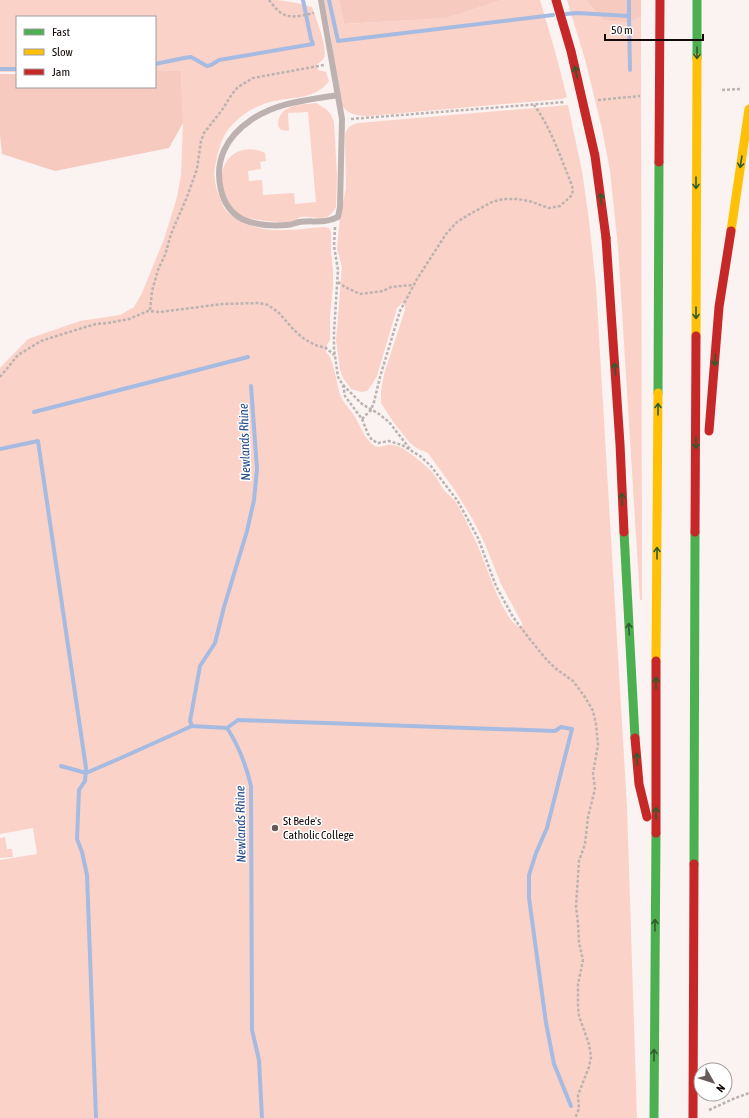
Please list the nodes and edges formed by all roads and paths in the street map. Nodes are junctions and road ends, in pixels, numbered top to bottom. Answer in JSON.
{"nodes":[{"id":1,"x":269,"y":0,"type":"edge"},
{"id":2,"x":321,"y":0,"type":"edge"},
{"id":3,"x":556,"y":0,"type":"edge"},
{"id":4,"x":660,"y":0,"type":"edge"},
{"id":5,"x":697,"y":0,"type":"edge"},
{"id":6,"x":323,"y":12,"type":"junction"},
{"id":7,"x":740,"y":89,"type":"dead end"},
{"id":8,"x":722,"y":90,"type":"dead end"},
{"id":9,"x":338,"y":94,"type":"junction"},
{"id":10,"x":640,"y":96,"type":"dead end"},
{"id":11,"x":594,"y":100,"type":"dead end"},
{"id":12,"x":571,"y":102,"type":"dead end"},
{"id":13,"x":534,"y":104,"type":"junction"},
{"id":14,"x":749,"y":109,"type":"edge"},
{"id":15,"x":342,"y":119,"type":"junction"},
{"id":16,"x":338,"y":217,"type":"junction"},
{"id":17,"x":337,"y":282,"type":"junction"},
{"id":18,"x":413,"y":286,"type":"junction"},
{"id":19,"x":335,"y":355,"type":"junction"},
{"id":20,"x":0,"y":377,"type":"edge"},
{"id":21,"x":343,"y":385,"type":"junction"},
{"id":22,"x":371,"y":410,"type":"junction"},
{"id":23,"x":362,"y":419,"type":"junction"},
{"id":24,"x":709,"y":440,"type":"dead end"},
{"id":25,"x":411,"y":450,"type":"junction"},
{"id":26,"x":704,"y":495,"type":"dead end"},
{"id":27,"x":696,"y":612,"type":"junction"},
{"id":28,"x":655,"y":852,"type":"junction"},
{"id":29,"x":749,"y":1093,"type":"edge"},
{"id":30,"x":707,"y":1112,"type":"dead end"},
{"id":31,"x":575,"y":1118,"type":"edge"},
{"id":32,"x":654,"y":1118,"type":"edge"},
{"id":33,"x":693,"y":1118,"type":"edge"}],
"edges":[{"from":1,"to":6,"type":"path"},
{"from":2,"to":6,"type":"lane"},
{"from":28,"to":3,"type":"highway","one_way":true,"bridge":true},
{"from":28,"to":4,"type":"highway","one_way":true},
{"from":5,"to":27,"type":"highway","one_way":true},
{"from":6,"to":9,"type":"lane"},
{"from":7,"to":8,"type":"path"},
{"from":9,"to":15,"type":"lane"},
{"from":9,"to":16,"type":"lane"},
{"from":10,"to":11,"type":"path"},
{"from":12,"to":13,"type":"path"},
{"from":13,"to":15,"type":"path"},
{"from":13,"to":18,"type":"path"},
{"from":14,"to":24,"type":"highway","one_way":true},
{"from":15,"to":16,"type":"lane"},
{"from":16,"to":17,"type":"path"},
{"from":17,"to":18,"type":"path"},
{"from":17,"to":19,"type":"path"},
{"from":18,"to":22,"type":"path"},
{"from":19,"to":20,"type":"path"},
{"from":19,"to":21,"type":"path"},
{"from":21,"to":22,"type":"path"},
{"from":21,"to":23,"type":"path"},
{"from":22,"to":23,"type":"path"},
{"from":22,"to":25,"type":"path"},
{"from":23,"to":25,"type":"path"},
{"from":25,"to":31,"type":"path"},
{"from":26,"to":27,"type":"highway"},
{"from":27,"to":33,"type":"highway"},
{"from":32,"to":28,"type":"highway","one_way":true},
{"from":29,"to":30,"type":"path"}]}
